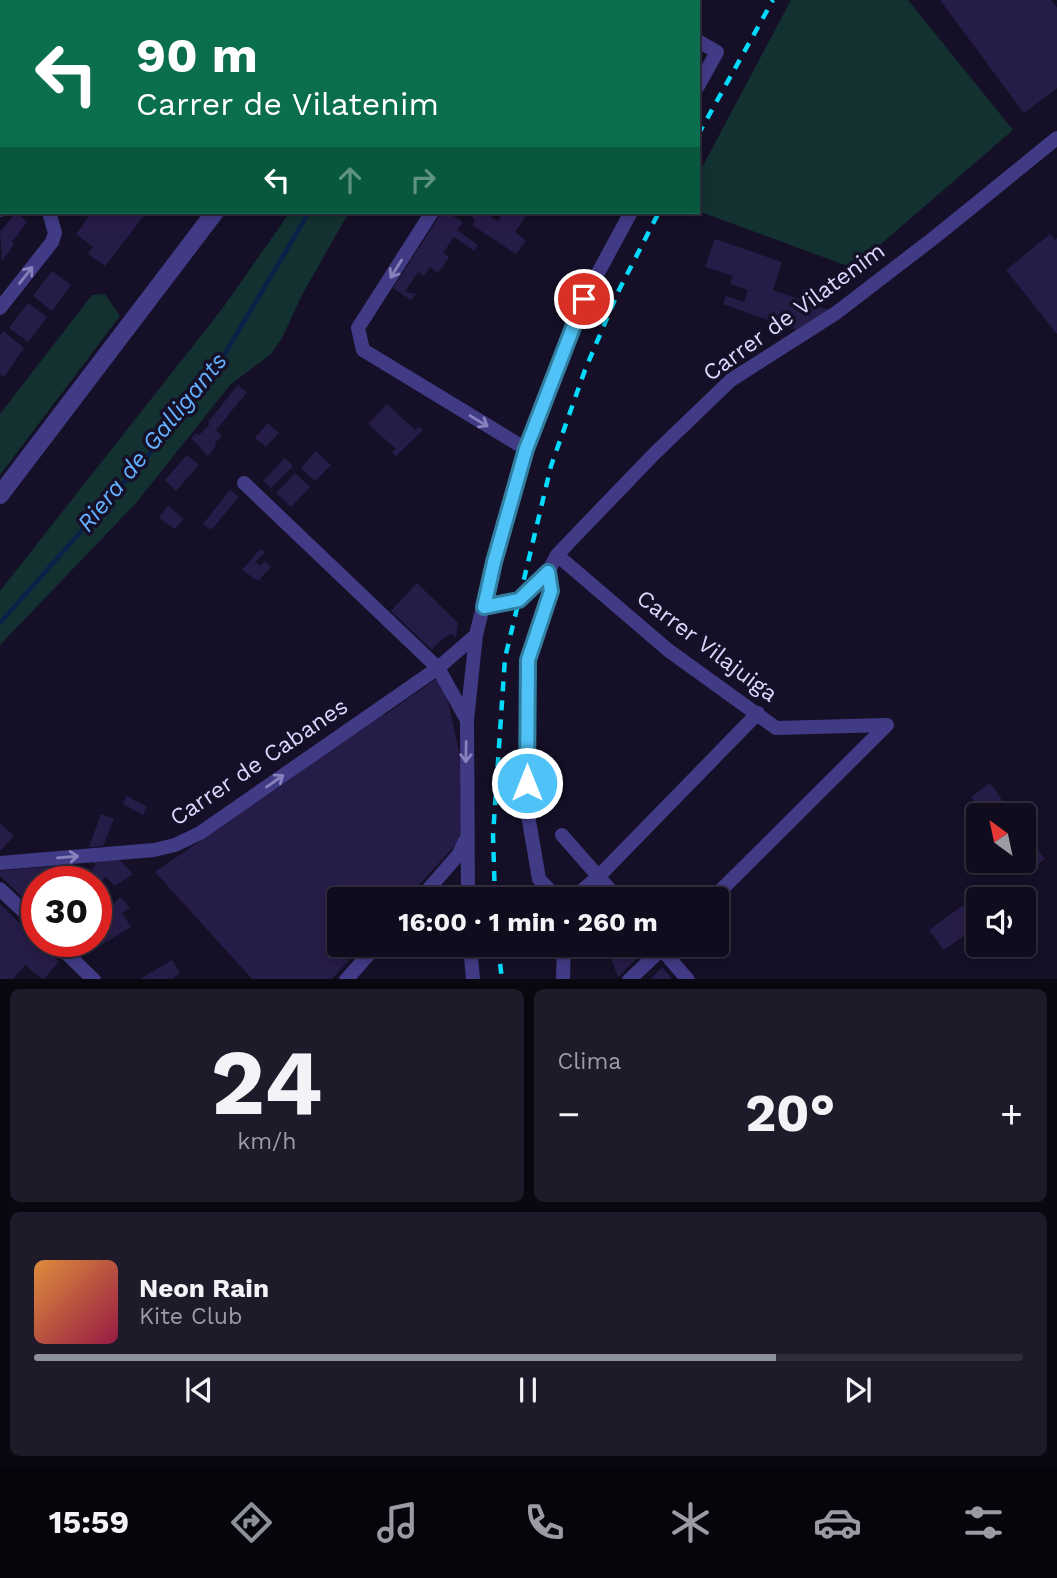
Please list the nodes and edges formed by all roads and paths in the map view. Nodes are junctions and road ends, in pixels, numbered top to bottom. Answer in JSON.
{"nodes":[{"id":1,"x":700,"y":42,"type":"edge"},
{"id":2,"x":700,"y":82,"type":"edge"},
{"id":3,"x":1057,"y":138,"type":"edge"},
{"id":4,"x":50,"y":214,"type":"edge"},
{"id":5,"x":213,"y":214,"type":"edge"},
{"id":6,"x":431,"y":214,"type":"edge"},
{"id":7,"x":630,"y":214,"type":"edge"},
{"id":8,"x":0,"y":308,"type":"edge"},
{"id":9,"x":526,"y":449,"type":"junction"},
{"id":10,"x":244,"y":484,"type":"dead end"},
{"id":11,"x":0,"y":495,"type":"edge"},
{"id":12,"x":557,"y":555,"type":"junction"},
{"id":13,"x":548,"y":572,"type":"junction"},
{"id":14,"x":484,"y":607,"type":"junction"},
{"id":15,"x":476,"y":635,"type":"junction"},
{"id":16,"x":438,"y":668,"type":"junction"},
{"id":17,"x":758,"y":713,"type":"junction"},
{"id":18,"x":467,"y":720,"type":"junction"},
{"id":19,"x":468,"y":835,"type":"junction"},
{"id":20,"x":562,"y":835,"type":"dead end"},
{"id":21,"x":0,"y":863,"type":"edge"},
{"id":22,"x":599,"y":876,"type":"junction"},
{"id":23,"x":430,"y":887,"type":"edge"},
{"id":24,"x":468,"y":887,"type":"edge"},
{"id":25,"x":547,"y":887,"type":"edge"},
{"id":26,"x":586,"y":887,"type":"edge"},
{"id":27,"x":608,"y":887,"type":"edge"},
{"id":28,"x":724,"y":887,"type":"edge"},
{"id":29,"x":0,"y":889,"type":"edge"},
{"id":30,"x":21,"y":909,"type":"edge"},
{"id":31,"x":71,"y":957,"type":"edge"},
{"id":32,"x":366,"y":957,"type":"edge"},
{"id":33,"x":471,"y":957,"type":"edge"},
{"id":34,"x":564,"y":957,"type":"edge"},
{"id":35,"x":651,"y":957,"type":"edge"},
{"id":36,"x":671,"y":957,"type":"edge"},
{"id":37,"x":94,"y":979,"type":"edge"},
{"id":38,"x":346,"y":979,"type":"edge"},
{"id":39,"x":473,"y":979,"type":"edge"},
{"id":40,"x":563,"y":979,"type":"edge"},
{"id":41,"x":629,"y":979,"type":"edge"},
{"id":42,"x":688,"y":979,"type":"edge"}],
"edges":[{"from":1,"to":2,"type":"street"},
{"from":3,"to":12,"type":"street","name":"Carrer de Vilatenim"},
{"from":8,"to":4,"type":"street","one_way":true},
{"from":5,"to":11,"type":"street"},
{"from":6,"to":9,"type":"street","one_way":true},
{"from":7,"to":9,"type":"street"},
{"from":9,"to":14,"type":"street"},
{"from":10,"to":16,"type":"street"},
{"from":12,"to":13,"type":"street","name":"Carrer de Vilatenim"},
{"from":12,"to":17,"type":"street","name":"Carrer Vilajuiga"},
{"from":13,"to":14,"type":"street","name":"Carrer de Vilatenim"},
{"from":13,"to":25,"type":"street","name":"Carrer de Vilatenim"},
{"from":14,"to":15,"type":"street"},
{"from":15,"to":16,"type":"street","name":"Carrer de Cabanes"},
{"from":15,"to":18,"type":"street"},
{"from":16,"to":18,"type":"street"},
{"from":21,"to":16,"type":"street","name":"Carrer de Cabanes","one_way":true},
{"from":17,"to":22,"type":"street"},
{"from":17,"to":28,"type":"street","name":"Carrer Vilajuiga"},
{"from":18,"to":19,"type":"street","one_way":true},
{"from":19,"to":23,"type":"street"},
{"from":19,"to":24,"type":"street"},
{"from":20,"to":22,"type":"street"},
{"from":22,"to":26,"type":"street"},
{"from":22,"to":27,"type":"street"},
{"from":29,"to":30,"type":"street"},
{"from":31,"to":37,"type":"street"},
{"from":32,"to":38,"type":"street"},
{"from":33,"to":39,"type":"street"},
{"from":34,"to":40,"type":"street"},
{"from":35,"to":41,"type":"street"},
{"from":36,"to":42,"type":"street"}]}
